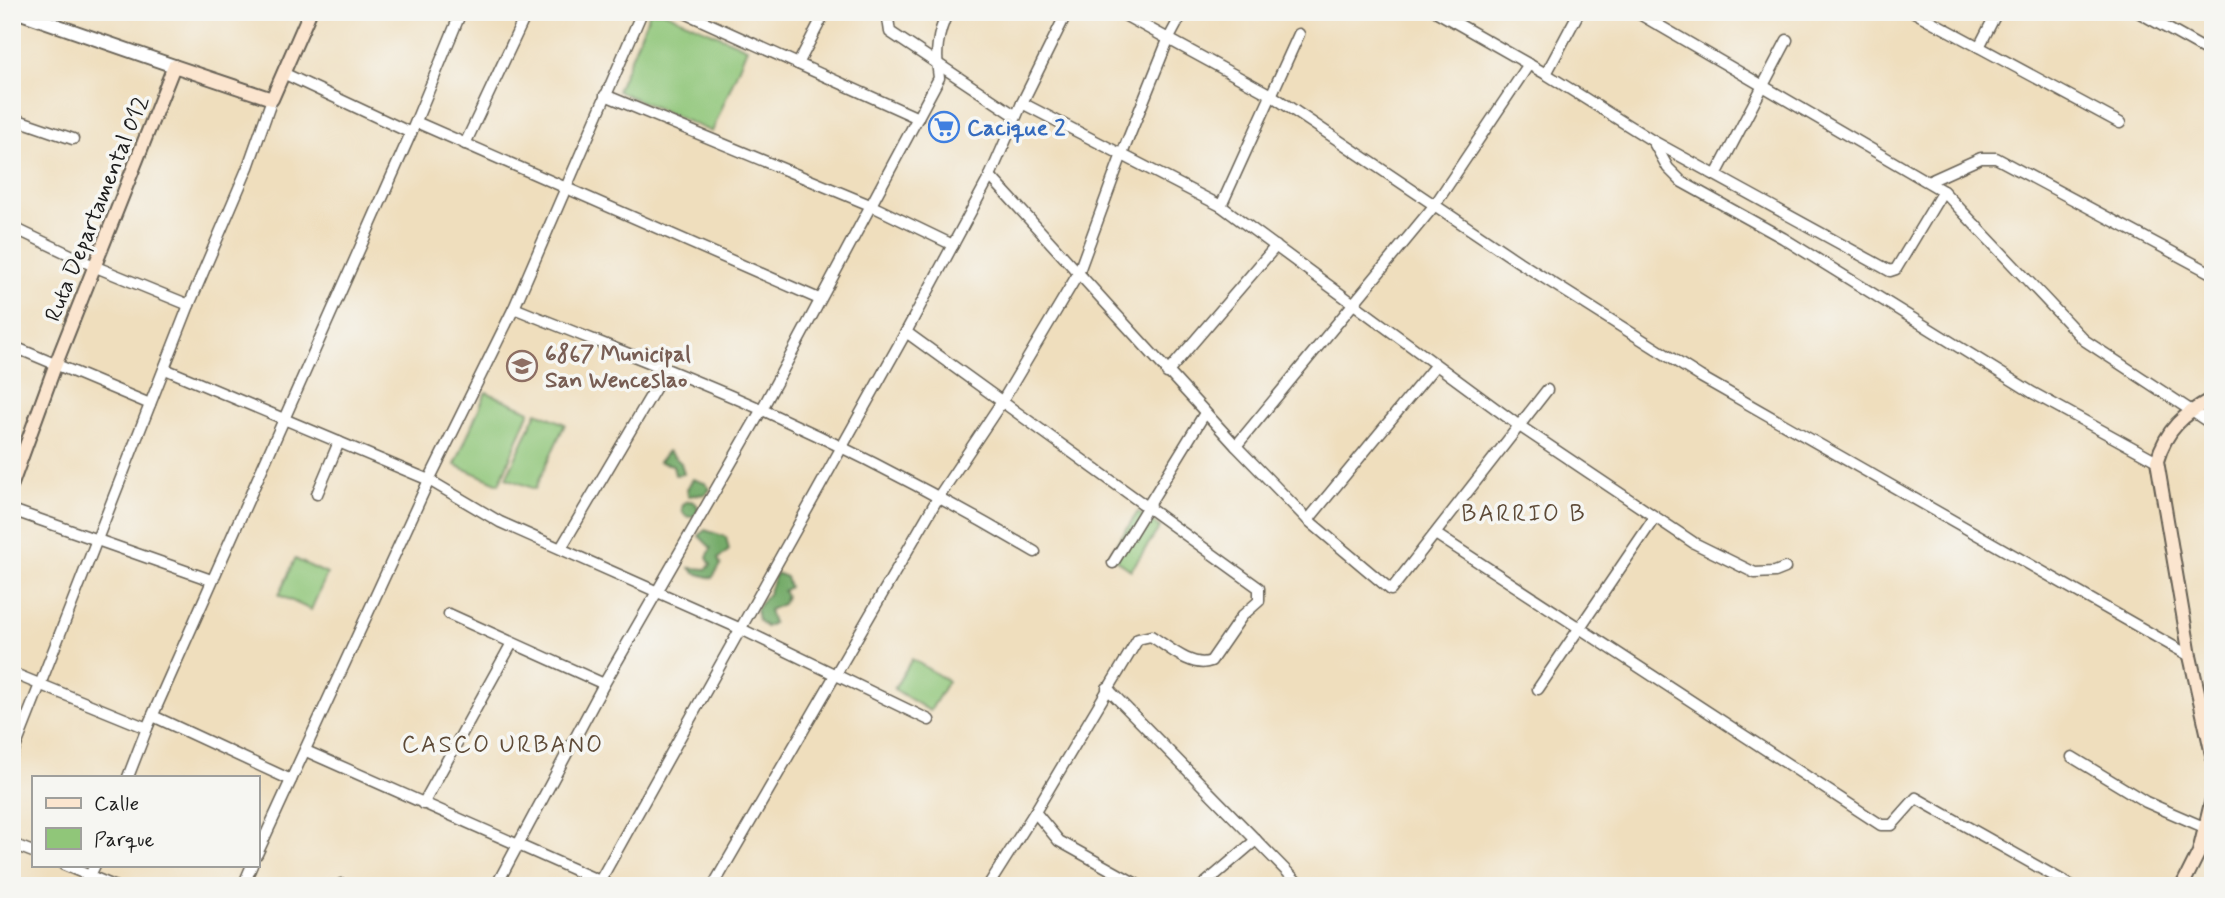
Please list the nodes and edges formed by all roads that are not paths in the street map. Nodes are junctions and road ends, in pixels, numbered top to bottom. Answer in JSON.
{"nodes":[{"id":1,"x":18,"y":12,"type":"edge"},
{"id":2,"x":310,"y":12,"type":"edge"},
{"id":3,"x":461,"y":12,"type":"edge"},
{"id":4,"x":527,"y":12,"type":"edge"},
{"id":5,"x":642,"y":12,"type":"edge"},
{"id":6,"x":683,"y":12,"type":"edge"},
{"id":7,"x":825,"y":12,"type":"edge"},
{"id":8,"x":887,"y":12,"type":"edge"},
{"id":9,"x":948,"y":12,"type":"edge"},
{"id":10,"x":1067,"y":12,"type":"edge"},
{"id":11,"x":1119,"y":12,"type":"edge"},
{"id":12,"x":1183,"y":12,"type":"edge"},
{"id":13,"x":1437,"y":12,"type":"edge"},
{"id":14,"x":1579,"y":12,"type":"edge"},
{"id":15,"x":1636,"y":12,"type":"edge"},
{"id":16,"x":1914,"y":12,"type":"edge"},
{"id":17,"x":1997,"y":12,"type":"edge"},
{"id":18,"x":2137,"y":12,"type":"edge"},
{"id":19,"x":1299,"y":34,"type":"dead end"},
{"id":20,"x":1168,"y":40,"type":"junction"},
{"id":21,"x":1787,"y":40,"type":"dead end"},
{"id":22,"x":1979,"y":47,"type":"junction"},
{"id":23,"x":2213,"y":54,"type":"edge"},
{"id":24,"x":936,"y":62,"type":"junction"},
{"id":25,"x":798,"y":64,"type":"junction"},
{"id":26,"x":1529,"y":64,"type":"junction"},
{"id":27,"x":174,"y":66,"type":"junction"},
{"id":28,"x":282,"y":73,"type":"junction"},
{"id":29,"x":1546,"y":74,"type":"junction"},
{"id":30,"x":1765,"y":86,"type":"junction"},
{"id":31,"x":605,"y":95,"type":"junction"},
{"id":32,"x":1271,"y":95,"type":"junction"},
{"id":33,"x":272,"y":99,"type":"junction"},
{"id":34,"x":1022,"y":103,"type":"junction"},
{"id":35,"x":1016,"y":116,"type":"junction"},
{"id":36,"x":12,"y":118,"type":"edge"},
{"id":37,"x":918,"y":118,"type":"junction"},
{"id":38,"x":416,"y":122,"type":"junction"},
{"id":39,"x":2120,"y":123,"type":"dead end"},
{"id":40,"x":411,"y":133,"type":"junction"},
{"id":41,"x":73,"y":139,"type":"dead end"},
{"id":42,"x":1653,"y":141,"type":"junction"},
{"id":43,"x":465,"y":144,"type":"junction"},
{"id":44,"x":1122,"y":154,"type":"junction"},
{"id":45,"x":1716,"y":174,"type":"junction"},
{"id":46,"x":990,"y":176,"type":"junction"},
{"id":47,"x":1930,"y":181,"type":"junction"},
{"id":48,"x":565,"y":187,"type":"junction"},
{"id":49,"x":1942,"y":191,"type":"junction"},
{"id":50,"x":870,"y":205,"type":"junction"},
{"id":51,"x":1221,"y":206,"type":"junction"},
{"id":52,"x":1434,"y":206,"type":"junction"},
{"id":53,"x":12,"y":226,"type":"edge"},
{"id":54,"x":953,"y":245,"type":"junction"},
{"id":55,"x":1276,"y":246,"type":"junction"},
{"id":56,"x":96,"y":267,"type":"junction"},
{"id":57,"x":1077,"y":274,"type":"junction"},
{"id":58,"x":2213,"y":274,"type":"edge"},
{"id":59,"x":819,"y":299,"type":"junction"},
{"id":60,"x":189,"y":305,"type":"junction"},
{"id":61,"x":1353,"y":305,"type":"junction"},
{"id":62,"x":514,"y":308,"type":"junction"},
{"id":63,"x":906,"y":332,"type":"junction"},
{"id":64,"x":12,"y":346,"type":"edge"},
{"id":65,"x":55,"y":366,"type":"junction"},
{"id":66,"x":1435,"y":366,"type":"junction"},
{"id":67,"x":165,"y":369,"type":"junction"},
{"id":68,"x":666,"y":370,"type":"junction"},
{"id":69,"x":1167,"y":373,"type":"junction"},
{"id":70,"x":1548,"y":390,"type":"dead end"},
{"id":71,"x":2213,"y":398,"type":"edge"},
{"id":72,"x":1003,"y":400,"type":"junction"},
{"id":73,"x":150,"y":404,"type":"junction"},
{"id":74,"x":762,"y":410,"type":"junction"},
{"id":75,"x":2188,"y":412,"type":"junction"},
{"id":76,"x":1205,"y":413,"type":"junction"},
{"id":77,"x":285,"y":419,"type":"junction"},
{"id":78,"x":1518,"y":425,"type":"junction"},
{"id":79,"x":2213,"y":425,"type":"edge"},
{"id":80,"x":339,"y":442,"type":"junction"},
{"id":81,"x":842,"y":446,"type":"junction"},
{"id":82,"x":1236,"y":446,"type":"junction"},
{"id":83,"x":2157,"y":461,"type":"junction"},
{"id":84,"x":429,"y":480,"type":"junction"},
{"id":85,"x":12,"y":484,"type":"edge"},
{"id":86,"x":317,"y":494,"type":"dead end"},
{"id":87,"x":939,"y":496,"type":"junction"},
{"id":88,"x":1149,"y":506,"type":"junction"},
{"id":89,"x":12,"y":510,"type":"edge"},
{"id":90,"x":1655,"y":517,"type":"junction"},
{"id":91,"x":1308,"y":520,"type":"junction"},
{"id":92,"x":1437,"y":534,"type":"junction"},
{"id":93,"x":97,"y":538,"type":"junction"},
{"id":94,"x":561,"y":548,"type":"junction"},
{"id":95,"x":1035,"y":552,"type":"dead end"},
{"id":96,"x":1113,"y":563,"type":"dead end"},
{"id":97,"x":1785,"y":568,"type":"dead end"},
{"id":98,"x":211,"y":580,"type":"junction"},
{"id":99,"x":659,"y":593,"type":"junction"},
{"id":100,"x":449,"y":614,"type":"dead end"},
{"id":101,"x":1579,"y":626,"type":"junction"},
{"id":102,"x":741,"y":629,"type":"junction"},
{"id":103,"x":512,"y":642,"type":"junction"},
{"id":104,"x":2190,"y":656,"type":"junction"},
{"id":105,"x":12,"y":673,"type":"edge"},
{"id":106,"x":836,"y":673,"type":"junction"},
{"id":107,"x":604,"y":684,"type":"junction"},
{"id":108,"x":42,"y":685,"type":"junction"},
{"id":109,"x":1107,"y":688,"type":"junction"},
{"id":110,"x":1538,"y":690,"type":"dead end"},
{"id":111,"x":153,"y":716,"type":"junction"},
{"id":112,"x":929,"y":720,"type":"dead end"},
{"id":113,"x":147,"y":727,"type":"junction"},
{"id":114,"x":306,"y":751,"type":"junction"},
{"id":115,"x":12,"y":756,"type":"edge"},
{"id":116,"x":2072,"y":757,"type":"dead end"},
{"id":117,"x":2213,"y":759,"type":"edge"},
{"id":118,"x":128,"y":776,"type":"edge"},
{"id":119,"x":291,"y":780,"type":"junction"},
{"id":120,"x":2213,"y":795,"type":"edge"},
{"id":121,"x":424,"y":804,"type":"junction"},
{"id":122,"x":1035,"y":812,"type":"junction"},
{"id":123,"x":2206,"y":828,"type":"junction"},
{"id":124,"x":1256,"y":839,"type":"junction"},
{"id":125,"x":12,"y":844,"type":"edge"},
{"id":126,"x":520,"y":845,"type":"junction"},
{"id":127,"x":259,"y":850,"type":"edge"},
{"id":128,"x":32,"y":852,"type":"edge"},
{"id":129,"x":66,"y":866,"type":"edge"},
{"id":130,"x":252,"y":866,"type":"edge"},
{"id":131,"x":88,"y":881,"type":"edge"},
{"id":132,"x":599,"y":883,"type":"edge"},
{"id":133,"x":114,"y":886,"type":"edge"},
{"id":134,"x":243,"y":886,"type":"edge"},
{"id":135,"x":496,"y":886,"type":"edge"},
{"id":136,"x":611,"y":886,"type":"edge"},
{"id":137,"x":713,"y":886,"type":"edge"},
{"id":138,"x":988,"y":886,"type":"edge"},
{"id":139,"x":1140,"y":886,"type":"edge"},
{"id":140,"x":1202,"y":886,"type":"edge"},
{"id":141,"x":1301,"y":886,"type":"edge"},
{"id":142,"x":2072,"y":886,"type":"edge"},
{"id":143,"x":2182,"y":886,"type":"edge"}],
"edges":[{"from":1,"to":27,"type":"street"},
{"from":2,"to":28,"type":"main road"},
{"from":3,"to":38,"type":"street"},
{"from":4,"to":43,"type":"street"},
{"from":5,"to":31,"type":"street"},
{"from":6,"to":25,"type":"street"},
{"from":7,"to":25,"type":"street"},
{"from":8,"to":24,"type":"street"},
{"from":9,"to":24,"type":"street"},
{"from":10,"to":34,"type":"street"},
{"from":11,"to":20,"type":"street"},
{"from":12,"to":20,"type":"street"},
{"from":13,"to":26,"type":"street"},
{"from":14,"to":29,"type":"street"},
{"from":15,"to":30,"type":"street"},
{"from":16,"to":22,"type":"street"},
{"from":17,"to":22,"type":"street"},
{"from":18,"to":23,"type":"street"},
{"from":19,"to":32,"type":"street"},
{"from":20,"to":32,"type":"street"},
{"from":20,"to":44,"type":"street"},
{"from":21,"to":30,"type":"street"},
{"from":22,"to":39,"type":"street"},
{"from":24,"to":35,"type":"street"},
{"from":24,"to":37,"type":"street"},
{"from":25,"to":37,"type":"street"},
{"from":26,"to":29,"type":"street"},
{"from":26,"to":52,"type":"street"},
{"from":27,"to":33,"type":"main road"},
{"from":27,"to":56,"type":"main road","name":"Ruta Departamental 012"},
{"from":28,"to":33,"type":"main road"},
{"from":28,"to":40,"type":"street"},
{"from":29,"to":42,"type":"street"},
{"from":30,"to":45,"type":"street"},
{"from":30,"to":47,"type":"street"},
{"from":31,"to":48,"type":"street"},
{"from":31,"to":50,"type":"street"},
{"from":32,"to":51,"type":"street"},
{"from":32,"to":52,"type":"street"},
{"from":33,"to":60,"type":"street"},
{"from":34,"to":35,"type":"street"},
{"from":34,"to":44,"type":"street"},
{"from":35,"to":46,"type":"street"},
{"from":36,"to":41,"type":"street"},
{"from":37,"to":50,"type":"street"},
{"from":38,"to":40,"type":"street"},
{"from":38,"to":43,"type":"street"},
{"from":40,"to":77,"type":"street"},
{"from":42,"to":45,"type":"street"},
{"from":42,"to":83,"type":"street"},
{"from":43,"to":48,"type":"street"},
{"from":44,"to":51,"type":"street"},
{"from":44,"to":57,"type":"street"},
{"from":45,"to":49,"type":"street"},
{"from":46,"to":54,"type":"street"},
{"from":46,"to":57,"type":"street"},
{"from":47,"to":49,"type":"street"},
{"from":47,"to":58,"type":"street"},
{"from":48,"to":59,"type":"street"},
{"from":48,"to":62,"type":"street"},
{"from":49,"to":75,"type":"street"},
{"from":50,"to":54,"type":"street"},
{"from":50,"to":59,"type":"street"},
{"from":51,"to":55,"type":"street"},
{"from":52,"to":61,"type":"street"},
{"from":52,"to":104,"type":"street"},
{"from":53,"to":56,"type":"street"},
{"from":54,"to":63,"type":"street"},
{"from":55,"to":61,"type":"street"},
{"from":55,"to":69,"type":"street"},
{"from":56,"to":60,"type":"street"},
{"from":56,"to":65,"type":"main road","name":"Ruta Departamental 012"},
{"from":57,"to":69,"type":"street"},
{"from":57,"to":72,"type":"street"},
{"from":59,"to":74,"type":"street"},
{"from":60,"to":67,"type":"street"},
{"from":61,"to":66,"type":"street"},
{"from":61,"to":82,"type":"street"},
{"from":62,"to":68,"type":"street"},
{"from":62,"to":84,"type":"street"},
{"from":63,"to":72,"type":"street"},
{"from":63,"to":81,"type":"street"},
{"from":64,"to":65,"type":"street"},
{"from":65,"to":73,"type":"street"},
{"from":65,"to":85,"type":"main road","name":"Ruta Departamental 012"},
{"from":66,"to":78,"type":"street"},
{"from":66,"to":91,"type":"street"},
{"from":67,"to":73,"type":"street"},
{"from":67,"to":77,"type":"street"},
{"from":68,"to":74,"type":"street"},
{"from":68,"to":94,"type":"street"},
{"from":69,"to":76,"type":"street"},
{"from":70,"to":78,"type":"street"},
{"from":71,"to":75,"type":"main road"},
{"from":72,"to":87,"type":"street"},
{"from":72,"to":88,"type":"street"},
{"from":73,"to":93,"type":"street"},
{"from":74,"to":81,"type":"street"},
{"from":74,"to":99,"type":"street"},
{"from":75,"to":79,"type":"street"},
{"from":75,"to":83,"type":"main road"},
{"from":76,"to":82,"type":"street"},
{"from":76,"to":88,"type":"street"},
{"from":77,"to":80,"type":"street"},
{"from":77,"to":98,"type":"street"},
{"from":78,"to":90,"type":"street"},
{"from":78,"to":92,"type":"street"},
{"from":80,"to":84,"type":"street"},
{"from":80,"to":86,"type":"street"},
{"from":81,"to":87,"type":"street"},
{"from":81,"to":102,"type":"street"},
{"from":82,"to":91,"type":"street"},
{"from":83,"to":104,"type":"main road"},
{"from":84,"to":94,"type":"street"},
{"from":84,"to":114,"type":"street"},
{"from":87,"to":95,"type":"street"},
{"from":87,"to":106,"type":"street"},
{"from":88,"to":96,"type":"street"},
{"from":88,"to":109,"type":"street"},
{"from":89,"to":93,"type":"street"},
{"from":90,"to":97,"type":"street"},
{"from":90,"to":101,"type":"street"},
{"from":91,"to":92,"type":"street"},
{"from":92,"to":101,"type":"street"},
{"from":93,"to":98,"type":"street"},
{"from":93,"to":108,"type":"street"},
{"from":94,"to":99,"type":"street"},
{"from":98,"to":111,"type":"street"},
{"from":99,"to":102,"type":"street"},
{"from":99,"to":107,"type":"street"},
{"from":100,"to":103,"type":"street"},
{"from":101,"to":110,"type":"street"},
{"from":101,"to":142,"type":"street"},
{"from":102,"to":106,"type":"street"},
{"from":102,"to":132,"type":"street"},
{"from":103,"to":107,"type":"street"},
{"from":103,"to":121,"type":"street"},
{"from":104,"to":117,"type":"main road"},
{"from":105,"to":108,"type":"street"},
{"from":106,"to":112,"type":"street"},
{"from":106,"to":137,"type":"street"},
{"from":107,"to":126,"type":"street"},
{"from":108,"to":113,"type":"street"},
{"from":108,"to":115,"type":"street"},
{"from":109,"to":122,"type":"street"},
{"from":109,"to":124,"type":"street"},
{"from":111,"to":113,"type":"street"},
{"from":111,"to":119,"type":"street"},
{"from":113,"to":118,"type":"street"},
{"from":114,"to":119,"type":"street"},
{"from":114,"to":121,"type":"street"},
{"from":116,"to":123,"type":"street"},
{"from":119,"to":127,"type":"street"},
{"from":120,"to":123,"type":"main road"},
{"from":121,"to":126,"type":"street"},
{"from":122,"to":138,"type":"street"},
{"from":122,"to":139,"type":"street"},
{"from":123,"to":143,"type":"main road"},
{"from":124,"to":140,"type":"street"},
{"from":124,"to":141,"type":"street"},
{"from":125,"to":128,"type":"street"},
{"from":126,"to":132,"type":"street"},
{"from":126,"to":135,"type":"street"},
{"from":129,"to":131,"type":"street"},
{"from":130,"to":134,"type":"street"},
{"from":131,"to":133,"type":"street"},
{"from":132,"to":136,"type":"street"}]}
